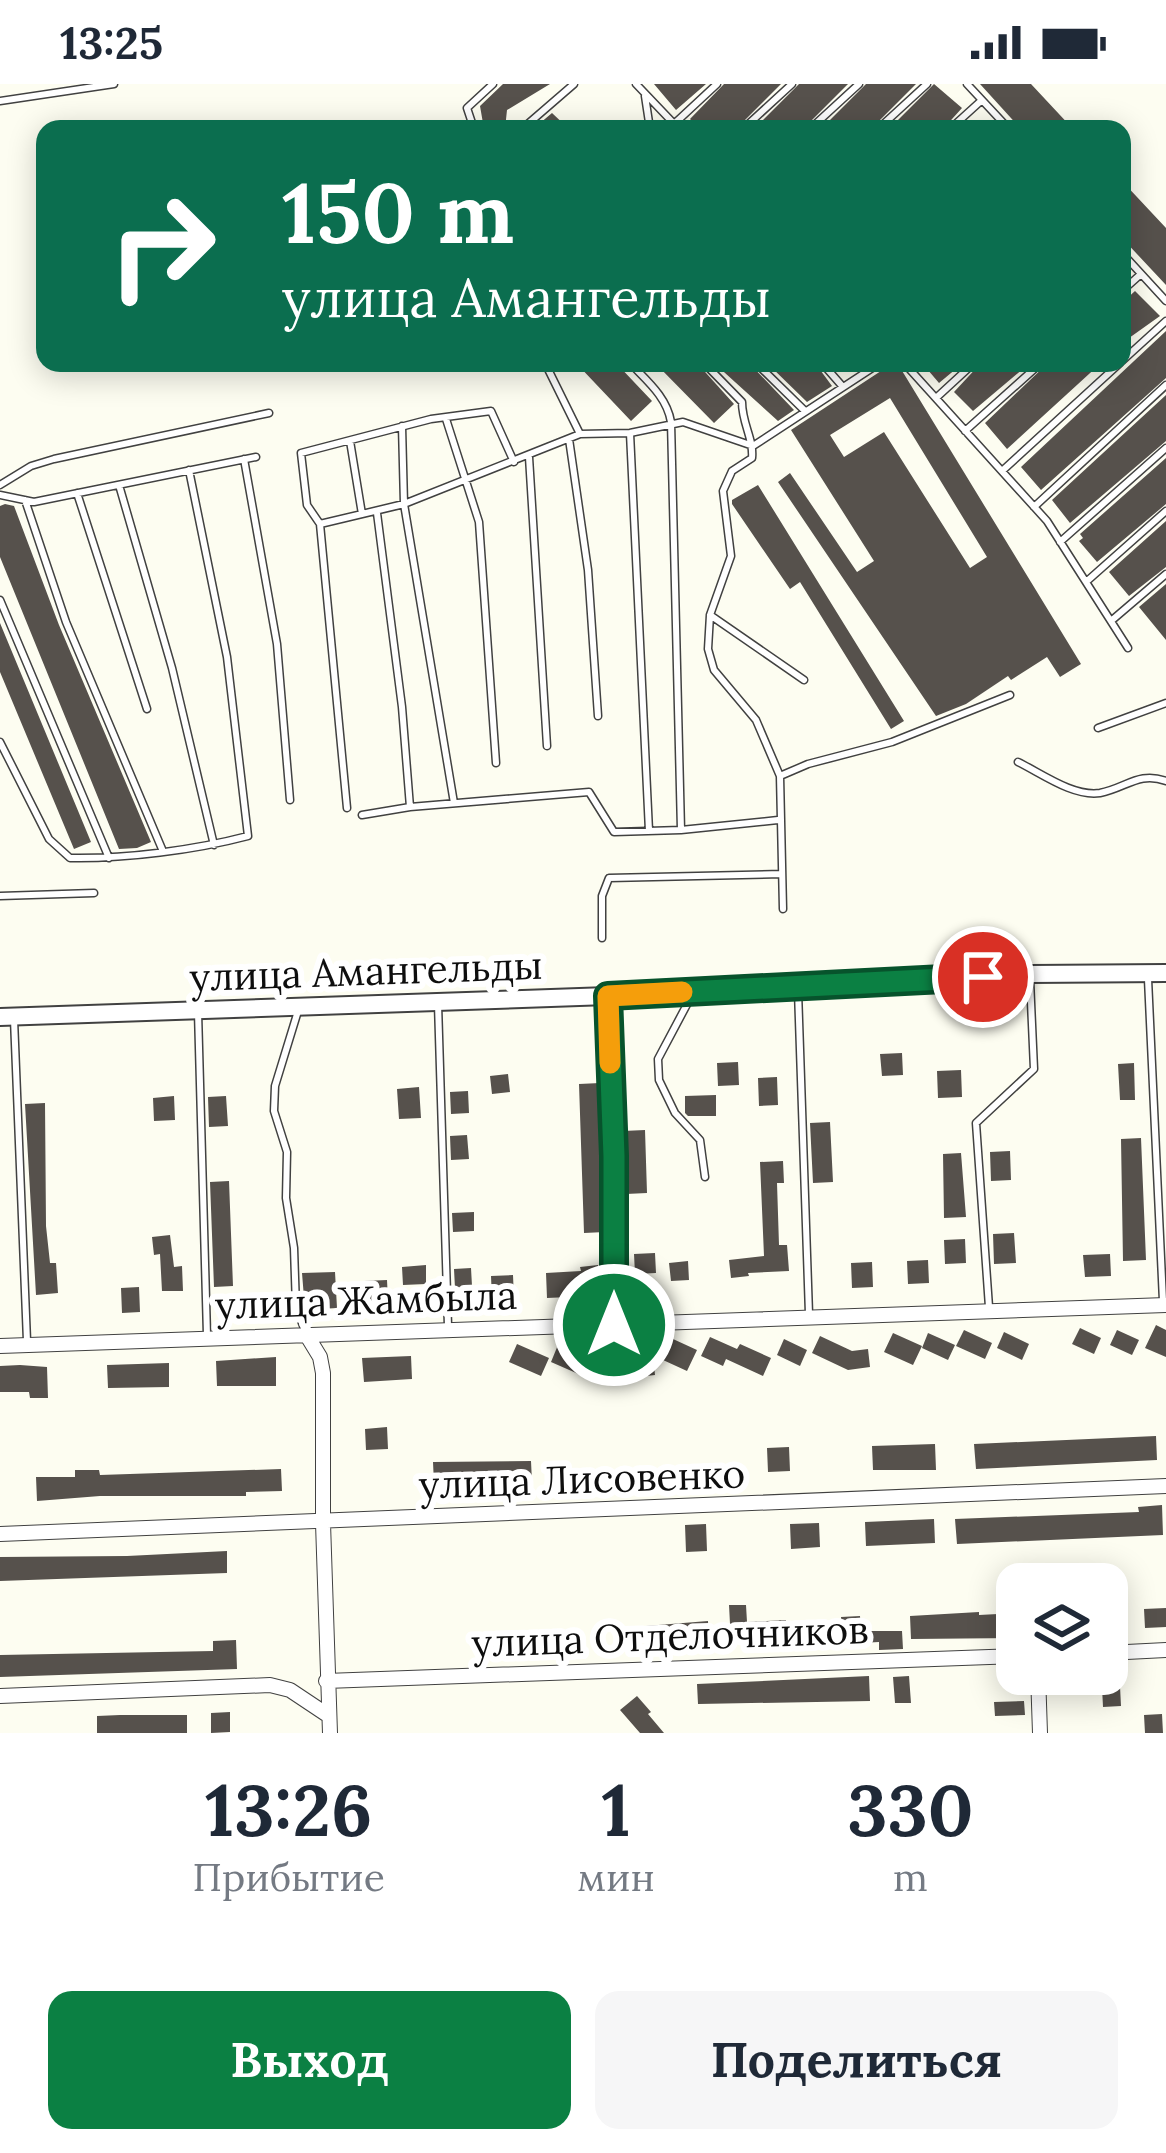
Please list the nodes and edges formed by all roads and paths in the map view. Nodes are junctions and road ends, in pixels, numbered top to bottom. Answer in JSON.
{"nodes":[{"id":1,"x":114,"y":84,"type":"edge"},
{"id":2,"x":494,"y":84,"type":"edge"},
{"id":3,"x":574,"y":84,"type":"edge"},
{"id":4,"x":717,"y":84,"type":"edge"},
{"id":5,"x":792,"y":84,"type":"edge"},
{"id":6,"x":859,"y":84,"type":"edge"},
{"id":7,"x":927,"y":84,"type":"edge"},
{"id":8,"x":968,"y":84,"type":"edge"},
{"id":9,"x":642,"y":87,"type":"edge"},
{"id":10,"x":982,"y":100,"type":"junction"},
{"id":11,"x":0,"y":101,"type":"edge"},
{"id":12,"x":471,"y":120,"type":"edge"},
{"id":13,"x":532,"y":120,"type":"edge"},
{"id":14,"x":648,"y":120,"type":"edge"},
{"id":15,"x":672,"y":120,"type":"edge"},
{"id":16,"x":683,"y":120,"type":"edge"},
{"id":17,"x":753,"y":120,"type":"edge"},
{"id":18,"x":820,"y":120,"type":"edge"},
{"id":19,"x":888,"y":120,"type":"edge"},
{"id":20,"x":960,"y":120,"type":"edge"},
{"id":21,"x":1001,"y":120,"type":"edge"},
{"id":22,"x":1131,"y":262,"type":"edge"},
{"id":23,"x":1142,"y":274,"type":"junction"},
{"id":24,"x":1131,"y":283,"type":"edge"},
{"id":25,"x":1166,"y":301,"type":"edge"},
{"id":26,"x":1166,"y":321,"type":"edge"},
{"id":27,"x":1131,"y":353,"type":"edge"},
{"id":28,"x":549,"y":372,"type":"edge"},
{"id":29,"x":639,"y":372,"type":"edge"},
{"id":30,"x":713,"y":372,"type":"edge"},
{"id":31,"x":765,"y":372,"type":"edge"},
{"id":32,"x":830,"y":372,"type":"edge"},
{"id":33,"x":866,"y":372,"type":"edge"},
{"id":34,"x":912,"y":372,"type":"edge"},
{"id":35,"x":964,"y":372,"type":"edge"},
{"id":36,"x":1032,"y":372,"type":"edge"},
{"id":37,"x":1110,"y":372,"type":"edge"},
{"id":38,"x":1166,"y":385,"type":"edge"},
{"id":39,"x":843,"y":387,"type":"junction"},
{"id":40,"x":936,"y":398,"type":"junction"},
{"id":41,"x":806,"y":412,"type":"junction"},
{"id":42,"x":269,"y":413,"type":"dead end"},
{"id":43,"x":446,"y":419,"type":"junction"},
{"id":44,"x":671,"y":422,"type":"junction"},
{"id":45,"x":402,"y":426,"type":"junction"},
{"id":46,"x":965,"y":431,"type":"junction"},
{"id":47,"x":630,"y":433,"type":"junction"},
{"id":48,"x":580,"y":434,"type":"junction"},
{"id":49,"x":568,"y":439,"type":"junction"},
{"id":50,"x":350,"y":442,"type":"junction"},
{"id":51,"x":754,"y":446,"type":"junction"},
{"id":52,"x":1166,"y":448,"type":"edge"},
{"id":53,"x":256,"y":457,"type":"dead end"},
{"id":54,"x":529,"y":457,"type":"junction"},
{"id":55,"x":244,"y":459,"type":"junction"},
{"id":56,"x":514,"y":462,"type":"junction"},
{"id":57,"x":189,"y":470,"type":"junction"},
{"id":58,"x":1002,"y":471,"type":"junction"},
{"id":59,"x":464,"y":482,"type":"junction"},
{"id":60,"x":119,"y":484,"type":"junction"},
{"id":61,"x":0,"y":485,"type":"edge"},
{"id":62,"x":77,"y":493,"type":"junction"},
{"id":63,"x":0,"y":495,"type":"edge"},
{"id":64,"x":25,"y":500,"type":"junction"},
{"id":65,"x":404,"y":505,"type":"junction"},
{"id":66,"x":1034,"y":507,"type":"junction"},
{"id":67,"x":377,"y":511,"type":"junction"},
{"id":68,"x":1166,"y":511,"type":"edge"},
{"id":69,"x":362,"y":514,"type":"junction"},
{"id":70,"x":320,"y":524,"type":"junction"},
{"id":71,"x":1060,"y":542,"type":"junction"},
{"id":72,"x":1166,"y":574,"type":"edge"},
{"id":73,"x":1086,"y":582,"type":"junction"},
{"id":74,"x":0,"y":600,"type":"edge"},
{"id":75,"x":710,"y":615,"type":"junction"},
{"id":76,"x":1111,"y":621,"type":"junction"},
{"id":77,"x":1128,"y":647,"type":"dead end"},
{"id":78,"x":804,"y":680,"type":"dead end"},
{"id":79,"x":1010,"y":695,"type":"dead end"},
{"id":80,"x":1166,"y":703,"type":"edge"},
{"id":81,"x":147,"y":709,"type":"dead end"},
{"id":82,"x":598,"y":716,"type":"dead end"},
{"id":83,"x":1098,"y":728,"type":"dead end"},
{"id":84,"x":0,"y":742,"type":"edge"},
{"id":85,"x":547,"y":746,"type":"dead end"},
{"id":86,"x":1018,"y":762,"type":"dead end"},
{"id":87,"x":496,"y":764,"type":"dead end"},
{"id":88,"x":780,"y":776,"type":"junction"},
{"id":89,"x":1166,"y":781,"type":"edge"},
{"id":90,"x":290,"y":800,"type":"dead end"},
{"id":91,"x":454,"y":803,"type":"junction"},
{"id":92,"x":410,"y":807,"type":"junction"},
{"id":93,"x":347,"y":808,"type":"dead end"},
{"id":94,"x":362,"y":815,"type":"dead end"},
{"id":95,"x":779,"y":820,"type":"junction"},
{"id":96,"x":681,"y":830,"type":"junction"},
{"id":97,"x":649,"y":831,"type":"junction"},
{"id":98,"x":214,"y":845,"type":"junction"},
{"id":99,"x":162,"y":849,"type":"junction"},
{"id":100,"x":109,"y":858,"type":"junction"},
{"id":101,"x":782,"y":874,"type":"junction"},
{"id":102,"x":94,"y":893,"type":"dead end"},
{"id":103,"x":0,"y":896,"type":"edge"},
{"id":104,"x":783,"y":909,"type":"dead end"},
{"id":105,"x":602,"y":938,"type":"dead end"},
{"id":106,"x":1030,"y":974,"type":"junction"},
{"id":107,"x":1157,"y":974,"type":"edge"},
{"id":108,"x":798,"y":988,"type":"junction"},
{"id":109,"x":693,"y":992,"type":"junction"},
{"id":110,"x":608,"y":996,"type":"junction"},
{"id":111,"x":438,"y":1001,"type":"junction"},
{"id":112,"x":300,"y":1006,"type":"junction"},
{"id":113,"x":197,"y":1010,"type":"junction"},
{"id":114,"x":7,"y":1017,"type":"edge"},
{"id":115,"x":705,"y":1178,"type":"dead end"},
{"id":116,"x":1165,"y":1305,"type":"edge"},
{"id":117,"x":989,"y":1310,"type":"junction"},
{"id":118,"x":809,"y":1317,"type":"junction"},
{"id":119,"x":614,"y":1325,"type":"junction"},
{"id":120,"x":448,"y":1330,"type":"junction"},
{"id":121,"x":306,"y":1334,"type":"junction"},
{"id":122,"x":207,"y":1338,"type":"junction"},
{"id":123,"x":27,"y":1345,"type":"junction"},
{"id":124,"x":0,"y":1346,"type":"edge"},
{"id":125,"x":1166,"y":1486,"type":"edge"},
{"id":126,"x":323,"y":1523,"type":"junction"},
{"id":127,"x":0,"y":1534,"type":"edge"},
{"id":128,"x":1166,"y":1650,"type":"edge"},
{"id":129,"x":1128,"y":1651,"type":"edge"},
{"id":130,"x":996,"y":1657,"type":"edge"},
{"id":131,"x":326,"y":1681,"type":"junction"},
{"id":132,"x":1039,"y":1695,"type":"edge"},
{"id":133,"x":0,"y":1696,"type":"edge"},
{"id":134,"x":329,"y":1716,"type":"junction"},
{"id":135,"x":330,"y":1733,"type":"edge"},
{"id":136,"x":1040,"y":1733,"type":"edge"}],
"edges":[{"from":1,"to":11,"type":"lane"},
{"from":2,"to":12,"type":"lane"},
{"from":3,"to":13,"type":"lane"},
{"from":4,"to":16,"type":"lane"},
{"from":5,"to":17,"type":"lane"},
{"from":6,"to":18,"type":"lane"},
{"from":7,"to":19,"type":"lane"},
{"from":8,"to":10,"type":"lane"},
{"from":9,"to":14,"type":"lane"},
{"from":9,"to":15,"type":"lane"},
{"from":10,"to":20,"type":"lane"},
{"from":10,"to":21,"type":"lane"},
{"from":22,"to":23,"type":"lane"},
{"from":23,"to":24,"type":"lane"},
{"from":23,"to":25,"type":"lane"},
{"from":26,"to":27,"type":"lane"},
{"from":28,"to":48,"type":"lane"},
{"from":29,"to":44,"type":"lane"},
{"from":30,"to":51,"type":"lane"},
{"from":31,"to":41,"type":"lane"},
{"from":32,"to":39,"type":"lane"},
{"from":33,"to":39,"type":"lane"},
{"from":34,"to":40,"type":"lane"},
{"from":35,"to":40,"type":"lane"},
{"from":36,"to":46,"type":"lane"},
{"from":37,"to":58,"type":"lane"},
{"from":38,"to":66,"type":"lane"},
{"from":39,"to":41,"type":"lane"},
{"from":40,"to":46,"type":"lane"},
{"from":41,"to":51,"type":"lane"},
{"from":42,"to":61,"type":"lane"},
{"from":43,"to":45,"type":"lane"},
{"from":43,"to":56,"type":"lane"},
{"from":43,"to":59,"type":"lane"},
{"from":44,"to":47,"type":"lane"},
{"from":44,"to":51,"type":"lane"},
{"from":44,"to":96,"type":"lane"},
{"from":45,"to":50,"type":"lane"},
{"from":45,"to":65,"type":"lane"},
{"from":46,"to":58,"type":"lane"},
{"from":47,"to":48,"type":"lane"},
{"from":47,"to":97,"type":"lane"},
{"from":48,"to":49,"type":"lane"},
{"from":49,"to":54,"type":"lane"},
{"from":49,"to":82,"type":"lane"},
{"from":50,"to":69,"type":"lane"},
{"from":50,"to":70,"type":"lane"},
{"from":51,"to":75,"type":"lane"},
{"from":52,"to":71,"type":"lane"},
{"from":53,"to":55,"type":"lane"},
{"from":54,"to":56,"type":"lane"},
{"from":54,"to":85,"type":"lane"},
{"from":55,"to":57,"type":"lane"},
{"from":55,"to":90,"type":"lane"},
{"from":56,"to":59,"type":"lane"},
{"from":57,"to":60,"type":"lane"},
{"from":57,"to":98,"type":"lane"},
{"from":58,"to":66,"type":"lane"},
{"from":59,"to":65,"type":"lane"},
{"from":59,"to":87,"type":"lane"},
{"from":60,"to":62,"type":"lane"},
{"from":60,"to":98,"type":"lane"},
{"from":62,"to":64,"type":"lane"},
{"from":62,"to":81,"type":"lane"},
{"from":63,"to":64,"type":"lane"},
{"from":64,"to":99,"type":"lane"},
{"from":65,"to":67,"type":"lane"},
{"from":65,"to":91,"type":"lane"},
{"from":66,"to":71,"type":"lane"},
{"from":67,"to":69,"type":"lane"},
{"from":67,"to":92,"type":"lane"},
{"from":68,"to":73,"type":"lane"},
{"from":69,"to":70,"type":"lane"},
{"from":70,"to":93,"type":"lane"},
{"from":71,"to":73,"type":"lane"},
{"from":72,"to":76,"type":"lane"},
{"from":73,"to":76,"type":"lane"},
{"from":74,"to":100,"type":"lane"},
{"from":75,"to":78,"type":"lane"},
{"from":75,"to":88,"type":"lane"},
{"from":76,"to":77,"type":"lane"},
{"from":79,"to":88,"type":"lane"},
{"from":80,"to":83,"type":"lane"},
{"from":84,"to":100,"type":"lane"},
{"from":86,"to":89,"type":"lane"},
{"from":88,"to":95,"type":"lane"},
{"from":91,"to":92,"type":"lane"},
{"from":91,"to":97,"type":"lane"},
{"from":92,"to":94,"type":"lane"},
{"from":95,"to":96,"type":"lane"},
{"from":95,"to":101,"type":"lane"},
{"from":96,"to":97,"type":"lane"},
{"from":98,"to":99,"type":"lane"},
{"from":99,"to":100,"type":"lane"},
{"from":101,"to":104,"type":"lane"},
{"from":101,"to":105,"type":"lane"},
{"from":102,"to":103,"type":"lane"},
{"from":106,"to":107,"type":"street","name":"улица Амангельды"},
{"from":106,"to":108,"type":"street","name":"улица Амангельды"},
{"from":106,"to":117,"type":"lane"},
{"from":107,"to":116,"type":"lane"},
{"from":108,"to":109,"type":"street","name":"улица Амангельды"},
{"from":108,"to":118,"type":"lane"},
{"from":109,"to":110,"type":"street","name":"улица Амангельды"},
{"from":109,"to":115,"type":"lane"},
{"from":110,"to":111,"type":"street","name":"улица Амангельды"},
{"from":110,"to":119,"type":"lane"},
{"from":111,"to":112,"type":"street","name":"улица Амангельды"},
{"from":111,"to":120,"type":"lane"},
{"from":112,"to":113,"type":"street","name":"улица Амангельды"},
{"from":112,"to":121,"type":"lane"},
{"from":113,"to":114,"type":"street","name":"улица Амангельды"},
{"from":113,"to":122,"type":"lane"},
{"from":114,"to":123,"type":"lane"},
{"from":116,"to":117,"type":"street","name":"улица Жамбыла"},
{"from":117,"to":118,"type":"street","name":"улица Жамбыла"},
{"from":118,"to":119,"type":"street","name":"улица Жамбыла"},
{"from":119,"to":120,"type":"street","name":"улица Жамбыла"},
{"from":120,"to":121,"type":"street","name":"улица Жамбыла"},
{"from":121,"to":122,"type":"street","name":"улица Жамбыла"},
{"from":121,"to":126,"type":"street"},
{"from":122,"to":123,"type":"street","name":"улица Жамбыла"},
{"from":123,"to":124,"type":"street","name":"улица Жамбыла"},
{"from":125,"to":126,"type":"street","name":"улица Лисовенко"},
{"from":126,"to":127,"type":"street","name":"улица Лисовенко"},
{"from":126,"to":131,"type":"street"},
{"from":128,"to":129,"type":"street"},
{"from":130,"to":131,"type":"street","name":"улица Отделочников"},
{"from":131,"to":134,"type":"street"},
{"from":132,"to":136,"type":"street"},
{"from":133,"to":134,"type":"street"},
{"from":134,"to":135,"type":"street"}]}
